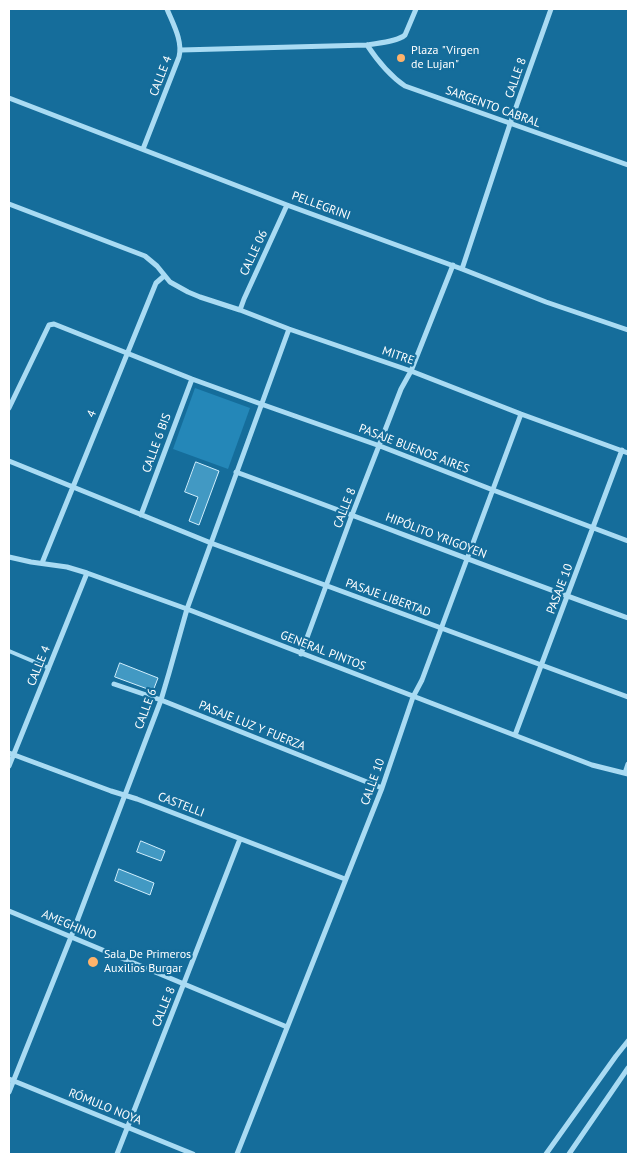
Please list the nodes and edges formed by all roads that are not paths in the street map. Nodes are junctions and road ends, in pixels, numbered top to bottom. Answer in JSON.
{"nodes":[{"id":1,"x":167,"y":9,"type":"edge"},
{"id":2,"x":416,"y":9,"type":"edge"},
{"id":3,"x":550,"y":9,"type":"edge"},
{"id":4,"x":367,"y":45,"type":"junction"},
{"id":5,"x":181,"y":50,"type":"junction"},
{"id":6,"x":9,"y":98,"type":"edge"},
{"id":7,"x":510,"y":124,"type":"junction"},
{"id":8,"x":143,"y":149,"type":"junction"},
{"id":9,"x":628,"y":166,"type":"edge"},
{"id":10,"x":9,"y":204,"type":"edge"},
{"id":11,"x":288,"y":205,"type":"junction"},
{"id":12,"x":453,"y":265,"type":"junction"},
{"id":13,"x":462,"y":268,"type":"junction"},
{"id":14,"x":164,"y":276,"type":"junction"},
{"id":15,"x":240,"y":310,"type":"junction"},
{"id":16,"x":289,"y":329,"type":"junction"},
{"id":17,"x":628,"y":330,"type":"edge"},
{"id":18,"x":128,"y":354,"type":"junction"},
{"id":19,"x":411,"y":371,"type":"junction"},
{"id":20,"x":192,"y":379,"type":"junction"},
{"id":21,"x":261,"y":404,"type":"junction"},
{"id":22,"x":9,"y":408,"type":"edge"},
{"id":23,"x":520,"y":414,"type":"junction"},
{"id":24,"x":380,"y":446,"type":"junction"},
{"id":25,"x":622,"y":450,"type":"junction"},
{"id":26,"x":628,"y":452,"type":"edge"},
{"id":27,"x":9,"y":462,"type":"edge"},
{"id":28,"x":236,"y":472,"type":"junction"},
{"id":29,"x":72,"y":488,"type":"junction"},
{"id":30,"x":493,"y":490,"type":"junction"},
{"id":31,"x":141,"y":515,"type":"junction"},
{"id":32,"x":352,"y":515,"type":"junction"},
{"id":33,"x":594,"y":527,"type":"junction"},
{"id":34,"x":628,"y":541,"type":"edge"},
{"id":35,"x":211,"y":542,"type":"junction"},
{"id":36,"x":9,"y":557,"type":"edge"},
{"id":37,"x":466,"y":559,"type":"junction"},
{"id":38,"x":42,"y":563,"type":"junction"},
{"id":39,"x":87,"y":573,"type":"junction"},
{"id":40,"x":326,"y":585,"type":"junction"},
{"id":41,"x":568,"y":596,"type":"junction"},
{"id":42,"x":187,"y":609,"type":"junction"},
{"id":43,"x":628,"y":618,"type":"edge"},
{"id":44,"x":440,"y":628,"type":"junction"},
{"id":45,"x":9,"y":652,"type":"edge"},
{"id":46,"x":301,"y":654,"type":"junction"},
{"id":47,"x":542,"y":665,"type":"junction"},
{"id":48,"x":49,"y":668,"type":"junction"},
{"id":49,"x":114,"y":684,"type":"dead end"},
{"id":50,"x":413,"y":697,"type":"junction"},
{"id":51,"x":628,"y":697,"type":"edge"},
{"id":52,"x":160,"y":700,"type":"junction"},
{"id":53,"x":515,"y":735,"type":"junction"},
{"id":54,"x":11,"y":754,"type":"edge"},
{"id":55,"x":628,"y":764,"type":"edge"},
{"id":56,"x":9,"y":766,"type":"edge"},
{"id":57,"x":627,"y":773,"type":"edge"},
{"id":58,"x":382,"y":788,"type":"junction"},
{"id":59,"x":125,"y":795,"type":"junction"},
{"id":60,"x":240,"y":839,"type":"junction"},
{"id":61,"x":345,"y":879,"type":"junction"},
{"id":62,"x":9,"y":910,"type":"edge"},
{"id":63,"x":71,"y":936,"type":"junction"},
{"id":64,"x":184,"y":984,"type":"junction"},
{"id":65,"x":287,"y":1027,"type":"junction"},
{"id":66,"x":628,"y":1041,"type":"edge"},
{"id":67,"x":628,"y":1068,"type":"edge"},
{"id":68,"x":11,"y":1080,"type":"edge"},
{"id":69,"x":9,"y":1092,"type":"edge"},
{"id":70,"x":128,"y":1127,"type":"junction"},
{"id":71,"x":117,"y":1154,"type":"edge"},
{"id":72,"x":193,"y":1154,"type":"edge"},
{"id":73,"x":237,"y":1154,"type":"edge"},
{"id":74,"x":546,"y":1154,"type":"edge"},
{"id":75,"x":569,"y":1154,"type":"edge"}],
"edges":[{"from":1,"to":5,"type":"street","name":"CALLE 4"},
{"from":2,"to":4,"type":"street"},
{"from":3,"to":7,"type":"street","name":"CALLE 8"},
{"from":4,"to":5,"type":"street"},
{"from":4,"to":7,"type":"street","name":"SARGENTO CABRAL"},
{"from":5,"to":8,"type":"street","name":"CALLE 4"},
{"from":6,"to":8,"type":"street","name":"PELLEGRINI"},
{"from":7,"to":9,"type":"street","name":"SARGENTO CABRAL"},
{"from":7,"to":13,"type":"street","name":"CALLE 8"},
{"from":8,"to":11,"type":"street","name":"PELLEGRINI"},
{"from":10,"to":14,"type":"street","name":"MITRE"},
{"from":11,"to":12,"type":"street","name":"PELLEGRINI"},
{"from":11,"to":15,"type":"street","name":"CALLE 06"},
{"from":12,"to":13,"type":"street","name":"PELLEGRINI"},
{"from":12,"to":19,"type":"street","name":"CALLE 8"},
{"from":13,"to":17,"type":"street","name":"PELLEGRINI"},
{"from":14,"to":15,"type":"street","name":"MITRE"},
{"from":14,"to":18,"type":"street","name":"4"},
{"from":15,"to":16,"type":"street","name":"MITRE"},
{"from":16,"to":19,"type":"street","name":"MITRE"},
{"from":16,"to":21,"type":"street","name":"CALLE 6"},
{"from":18,"to":20,"type":"street","name":"PASAJE BUENOS AIRES"},
{"from":18,"to":22,"type":"street","name":"PASAJE BUENOS AIRES"},
{"from":18,"to":29,"type":"street","name":"4"},
{"from":19,"to":23,"type":"street","name":"MITRE"},
{"from":19,"to":24,"type":"street","name":"CALLE 8"},
{"from":20,"to":21,"type":"street","name":"PASAJE BUENOS AIRES"},
{"from":20,"to":31,"type":"street","name":"CALLE 6 BIS"},
{"from":21,"to":24,"type":"street","name":"PASAJE BUENOS AIRES"},
{"from":21,"to":28,"type":"street","name":"CALLE 6"},
{"from":23,"to":25,"type":"street","name":"MITRE"},
{"from":23,"to":30,"type":"street","name":"CALLE 10"},
{"from":24,"to":30,"type":"street","name":"PASAJE BUENOS AIRES"},
{"from":24,"to":32,"type":"street","name":"CALLE 8"},
{"from":25,"to":26,"type":"street","name":"MITRE"},
{"from":25,"to":33,"type":"street","name":"PASAJE 10"},
{"from":27,"to":29,"type":"street","name":"PASAJE LIBERTAD"},
{"from":28,"to":32,"type":"street","name":"HIPÓLITO YRIGOYEN"},
{"from":28,"to":35,"type":"street","name":"CALLE 6"},
{"from":29,"to":31,"type":"street","name":"PASAJE LIBERTAD"},
{"from":29,"to":38,"type":"street","name":"4"},
{"from":30,"to":33,"type":"street","name":"PASAJE BUENOS AIRES"},
{"from":30,"to":37,"type":"street","name":"CALLE 10"},
{"from":31,"to":35,"type":"street","name":"PASAJE LIBERTAD"},
{"from":32,"to":37,"type":"street","name":"HIPÓLITO YRIGOYEN"},
{"from":32,"to":40,"type":"street","name":"CALLE 8"},
{"from":33,"to":34,"type":"street","name":"PASAJE BUENOS AIRES"},
{"from":33,"to":41,"type":"street","name":"PASAJE 10"},
{"from":35,"to":40,"type":"street","name":"PASAJE LIBERTAD"},
{"from":35,"to":42,"type":"street","name":"CALLE 6"},
{"from":36,"to":38,"type":"street","name":"GENERAL PINTOS"},
{"from":37,"to":41,"type":"street","name":"HIPÓLITO YRIGOYEN"},
{"from":37,"to":44,"type":"street","name":"CALLE 10"},
{"from":38,"to":39,"type":"street","name":"GENERAL PINTOS"},
{"from":39,"to":42,"type":"street","name":"GENERAL PINTOS"},
{"from":39,"to":48,"type":"street","name":"CALLE 4"},
{"from":40,"to":44,"type":"street","name":"PASAJE LIBERTAD"},
{"from":40,"to":46,"type":"street","name":"CALLE 8"},
{"from":41,"to":43,"type":"street","name":"HIPÓLITO YRIGOYEN"},
{"from":41,"to":47,"type":"street","name":"PASAJE 10"},
{"from":42,"to":46,"type":"street","name":"GENERAL PINTOS"},
{"from":42,"to":52,"type":"street","name":"CALLE 6"},
{"from":44,"to":47,"type":"street","name":"PASAJE LIBERTAD"},
{"from":44,"to":50,"type":"street","name":"CALLE 10"},
{"from":45,"to":48,"type":"lane"},
{"from":46,"to":50,"type":"street","name":"GENERAL PINTOS"},
{"from":47,"to":51,"type":"street","name":"PASAJE LIBERTAD"},
{"from":47,"to":53,"type":"street","name":"PASAJE 10"},
{"from":48,"to":54,"type":"street","name":"CALLE 4"},
{"from":49,"to":52,"type":"street","name":"PASAJE LUZ Y FUERZA"},
{"from":50,"to":53,"type":"street","name":"GENERAL PINTOS"},
{"from":50,"to":58,"type":"street","name":"CALLE 10"},
{"from":52,"to":58,"type":"street","name":"PASAJE LUZ Y FUERZA"},
{"from":52,"to":59,"type":"street","name":"CALLE 6"},
{"from":53,"to":57,"type":"street","name":"GENERAL PINTOS"},
{"from":54,"to":56,"type":"street","name":"CALLE 4"},
{"from":54,"to":59,"type":"street","name":"CASTELLI"},
{"from":55,"to":57,"type":"street"},
{"from":58,"to":61,"type":"street","name":"CALLE 10"},
{"from":59,"to":60,"type":"street","name":"CASTELLI"},
{"from":59,"to":63,"type":"street","name":"CALLE 6"},
{"from":60,"to":61,"type":"street","name":"CASTELLI"},
{"from":60,"to":64,"type":"street","name":"CALLE 8"},
{"from":61,"to":65,"type":"street","name":"CALLE 10"},
{"from":62,"to":63,"type":"street","name":"AMEGHINO"},
{"from":63,"to":64,"type":"street","name":"AMEGHINO"},
{"from":63,"to":68,"type":"street","name":"CALLE 6"},
{"from":64,"to":65,"type":"street","name":"AMEGHINO"},
{"from":64,"to":70,"type":"street","name":"CALLE 8"},
{"from":65,"to":73,"type":"street","name":"CALLE 10"},
{"from":66,"to":74,"type":"street"},
{"from":67,"to":75,"type":"street"},
{"from":68,"to":69,"type":"street","name":"CALLE 6"},
{"from":68,"to":70,"type":"street","name":"RÓMULO NOYA"},
{"from":70,"to":71,"type":"street","name":"CALLE 8"},
{"from":70,"to":72,"type":"street","name":"RÓMULO NOYA"}]}
